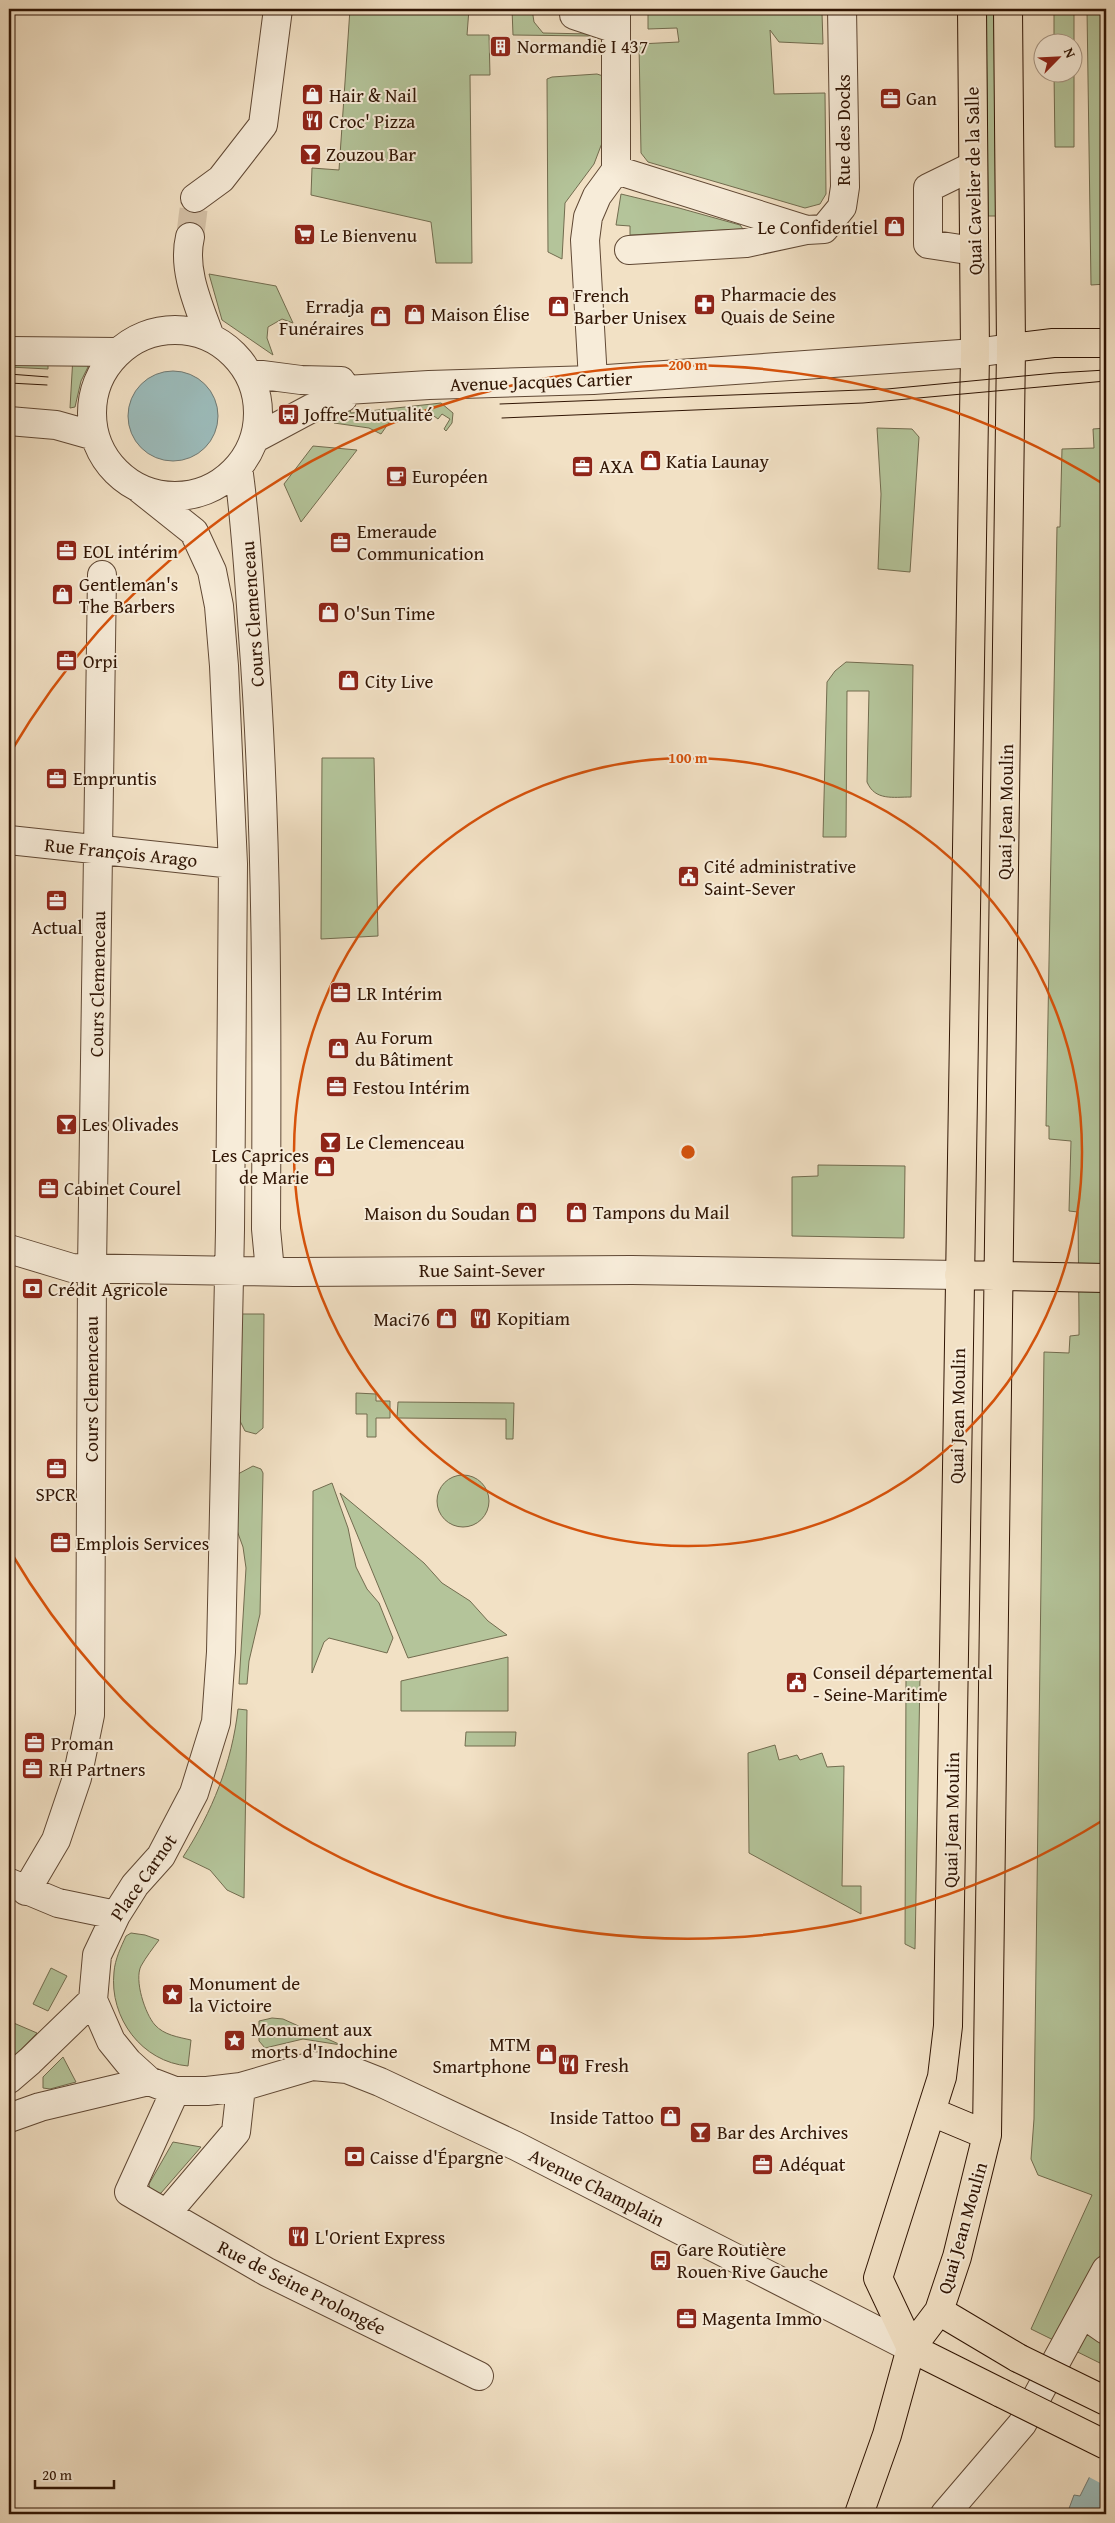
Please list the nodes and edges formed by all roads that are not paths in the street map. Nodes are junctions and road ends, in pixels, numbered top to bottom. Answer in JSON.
{"nodes":[{"id":1,"x":278,"y":9,"type":"edge"},
{"id":2,"x":574,"y":9,"type":"edge"},
{"id":3,"x":842,"y":9,"type":"edge"},
{"id":4,"x":972,"y":9,"type":"edge"},
{"id":5,"x":1008,"y":9,"type":"edge"},
{"id":6,"x":616,"y":19,"type":"edge"},
{"id":7,"x":973,"y":166,"type":"junction"},
{"id":8,"x":616,"y":170,"type":"junction"},
{"id":9,"x":195,"y":198,"type":"dead end"},
{"id":10,"x":807,"y":230,"type":"junction"},
{"id":11,"x":188,"y":244,"type":"tunnel mouth"},
{"id":12,"x":629,"y":250,"type":"dead end"},
{"id":13,"x":974,"y":251,"type":"junction"},
{"id":14,"x":210,"y":337,"type":"junction"},
{"id":15,"x":1099,"y":343,"type":"edge"},
{"id":16,"x":1011,"y":348,"type":"junction"},
{"id":17,"x":9,"y":351,"type":"edge"},
{"id":18,"x":118,"y":352,"type":"junction"},
{"id":19,"x":975,"y":353,"type":"junction"},
{"id":20,"x":248,"y":373,"type":"junction"},
{"id":21,"x":593,"y":380,"type":"junction"},
{"id":22,"x":346,"y":390,"type":"junction"},
{"id":23,"x":9,"y":421,"type":"edge"},
{"id":24,"x":95,"y":436,"type":"junction"},
{"id":25,"x":254,"y":439,"type":"junction"},
{"id":26,"x":238,"y":467,"type":"junction"},
{"id":27,"x":140,"y":489,"type":"junction"},
{"id":28,"x":102,"y":575,"type":"dead end"},
{"id":29,"x":9,"y":840,"type":"edge"},
{"id":30,"x":100,"y":850,"type":"junction"},
{"id":31,"x":233,"y":864,"type":"junction"},
{"id":32,"x":9,"y":1249,"type":"edge"},
{"id":33,"x":92,"y":1269,"type":"junction"},
{"id":34,"x":228,"y":1271,"type":"junction"},
{"id":35,"x":270,"y":1271,"type":"junction"},
{"id":36,"x":959,"y":1275,"type":"junction"},
{"id":37,"x":998,"y":1276,"type":"junction"},
{"id":38,"x":1106,"y":1278,"type":"edge"},
{"id":39,"x":956,"y":1466,"type":"junction"},
{"id":40,"x":996,"y":1466,"type":"junction"},
{"id":41,"x":221,"y":1652,"type":"joint"},
{"id":42,"x":17,"y":1887,"type":"edge"},
{"id":43,"x":116,"y":1915,"type":"junction"},
{"id":44,"x":93,"y":2000,"type":"junction"},
{"id":45,"x":272,"y":2077,"type":"joint"},
{"id":46,"x":9,"y":2079,"type":"edge"},
{"id":47,"x":149,"y":2081,"type":"junction"},
{"id":48,"x":241,"y":2087,"type":"junction"},
{"id":49,"x":176,"y":2090,"type":"junction"},
{"id":50,"x":932,"y":2112,"type":"junction"},
{"id":51,"x":9,"y":2118,"type":"edge"},
{"id":52,"x":987,"y":2135,"type":"junction"},
{"id":53,"x":167,"y":2213,"type":"junction"},
{"id":54,"x":1106,"y":2270,"type":"edge"},
{"id":55,"x":939,"y":2310,"type":"junction"},
{"id":56,"x":1083,"y":2314,"type":"junction"},
{"id":57,"x":1106,"y":2330,"type":"edge"},
{"id":58,"x":911,"y":2348,"type":"junction"},
{"id":59,"x":479,"y":2376,"type":"dead end"},
{"id":60,"x":1106,"y":2401,"type":"edge"},
{"id":61,"x":1106,"y":2445,"type":"edge"},
{"id":62,"x":860,"y":2514,"type":"edge"},
{"id":63,"x":945,"y":2514,"type":"edge"}],
"edges":[{"from":1,"to":9,"type":"street"},
{"from":2,"to":6,"type":"street"},
{"from":3,"to":10,"type":"street","name":"Rue des Docks"},
{"from":4,"to":7,"type":"main road","name":"Quai Cavelier de la Salle"},
{"from":5,"to":16,"type":"main road","name":"Quai Cavelier de la Salle"},
{"from":6,"to":8,"type":"street"},
{"from":7,"to":13,"type":"main road","name":"Quai Cavelier de la Salle"},
{"from":7,"to":13,"type":"street"},
{"from":8,"to":10,"type":"street"},
{"from":8,"to":21,"type":"street"},
{"from":10,"to":12,"type":"street","name":"Rue des Docks"},
{"from":11,"to":14,"type":"street"},
{"from":13,"to":19,"type":"main road","name":"Quai Cavelier de la Salle"},
{"from":14,"to":18,"type":"street"},
{"from":14,"to":20,"type":"street"},
{"from":15,"to":16,"type":"main road"},
{"from":16,"to":19,"type":"street","name":"Avenue Jacques Cartier"},
{"from":16,"to":37,"type":"main road","name":"Quai Jean Moulin"},
{"from":17,"to":18,"type":"street"},
{"from":18,"to":24,"type":"street"},
{"from":19,"to":21,"type":"street","name":"Avenue Jacques Cartier"},
{"from":19,"to":36,"type":"main road","name":"Quai Jean Moulin"},
{"from":20,"to":22,"type":"street","name":"Avenue Jacques Cartier"},
{"from":20,"to":25,"type":"street"},
{"from":21,"to":22,"type":"street","name":"Avenue Jacques Cartier"},
{"from":22,"to":25,"type":"street"},
{"from":23,"to":24,"type":"street"},
{"from":24,"to":27,"type":"street"},
{"from":25,"to":26,"type":"street"},
{"from":26,"to":27,"type":"street"},
{"from":26,"to":35,"type":"street","name":"Cours Clemenceau"},
{"from":27,"to":31,"type":"street","name":"Cours Clemenceau"},
{"from":28,"to":30,"type":"street","name":"Cours Clemenceau"},
{"from":29,"to":30,"type":"street","name":"Rue François Arago"},
{"from":30,"to":31,"type":"street","name":"Rue François Arago"},
{"from":30,"to":33,"type":"street","name":"Cours Clemenceau"},
{"from":31,"to":34,"type":"street","name":"Cours Clemenceau"},
{"from":32,"to":33,"type":"street","name":"Rue Saint-Sever"},
{"from":33,"to":34,"type":"street","name":"Rue Saint-Sever"},
{"from":33,"to":42,"type":"street","name":"Cours Clemenceau"},
{"from":34,"to":35,"type":"street","name":"Rue Saint-Sever"},
{"from":34,"to":41,"type":"street","name":"Cours Clemenceau"},
{"from":35,"to":36,"type":"street","name":"Rue Saint-Sever"},
{"from":36,"to":37,"type":"main road"},
{"from":36,"to":39,"type":"main road","name":"Quai Jean Moulin"},
{"from":37,"to":38,"type":"main road"},
{"from":37,"to":40,"type":"main road","name":"Quai Jean Moulin"},
{"from":39,"to":40,"type":"main road"},
{"from":39,"to":50,"type":"main road","name":"Quai Jean Moulin"},
{"from":40,"to":52,"type":"main road","name":"Quai Jean Moulin"},
{"from":41,"to":43,"type":"street","name":"Place Carnot"},
{"from":42,"to":43,"type":"street"},
{"from":43,"to":44,"type":"street","name":"Place Carnot"},
{"from":44,"to":46,"type":"street"},
{"from":44,"to":47,"type":"street","name":"Place Carnot"},
{"from":45,"to":48,"type":"street","name":"Place Carnot"},
{"from":45,"to":58,"type":"street","name":"Avenue Champlain"},
{"from":47,"to":49,"type":"street","name":"Place Carnot"},
{"from":47,"to":51,"type":"street"},
{"from":48,"to":49,"type":"street","name":"Place Carnot"},
{"from":48,"to":53,"type":"street"},
{"from":49,"to":53,"type":"street","name":"Rue de Seine Prolongée"},
{"from":50,"to":52,"type":"main road"},
{"from":50,"to":58,"type":"main road","name":"Quai Jean Moulin"},
{"from":52,"to":55,"type":"main road","name":"Quai Jean Moulin"},
{"from":53,"to":59,"type":"street","name":"Rue de Seine Prolongée"},
{"from":54,"to":56,"type":"street"},
{"from":55,"to":58,"type":"main road","name":"Quai Jean Moulin"},
{"from":55,"to":60,"type":"main road","bridge":true},
{"from":56,"to":57,"type":"street"},
{"from":56,"to":63,"type":"street"},
{"from":58,"to":61,"type":"main road","bridge":true},
{"from":58,"to":62,"type":"main road"}]}
